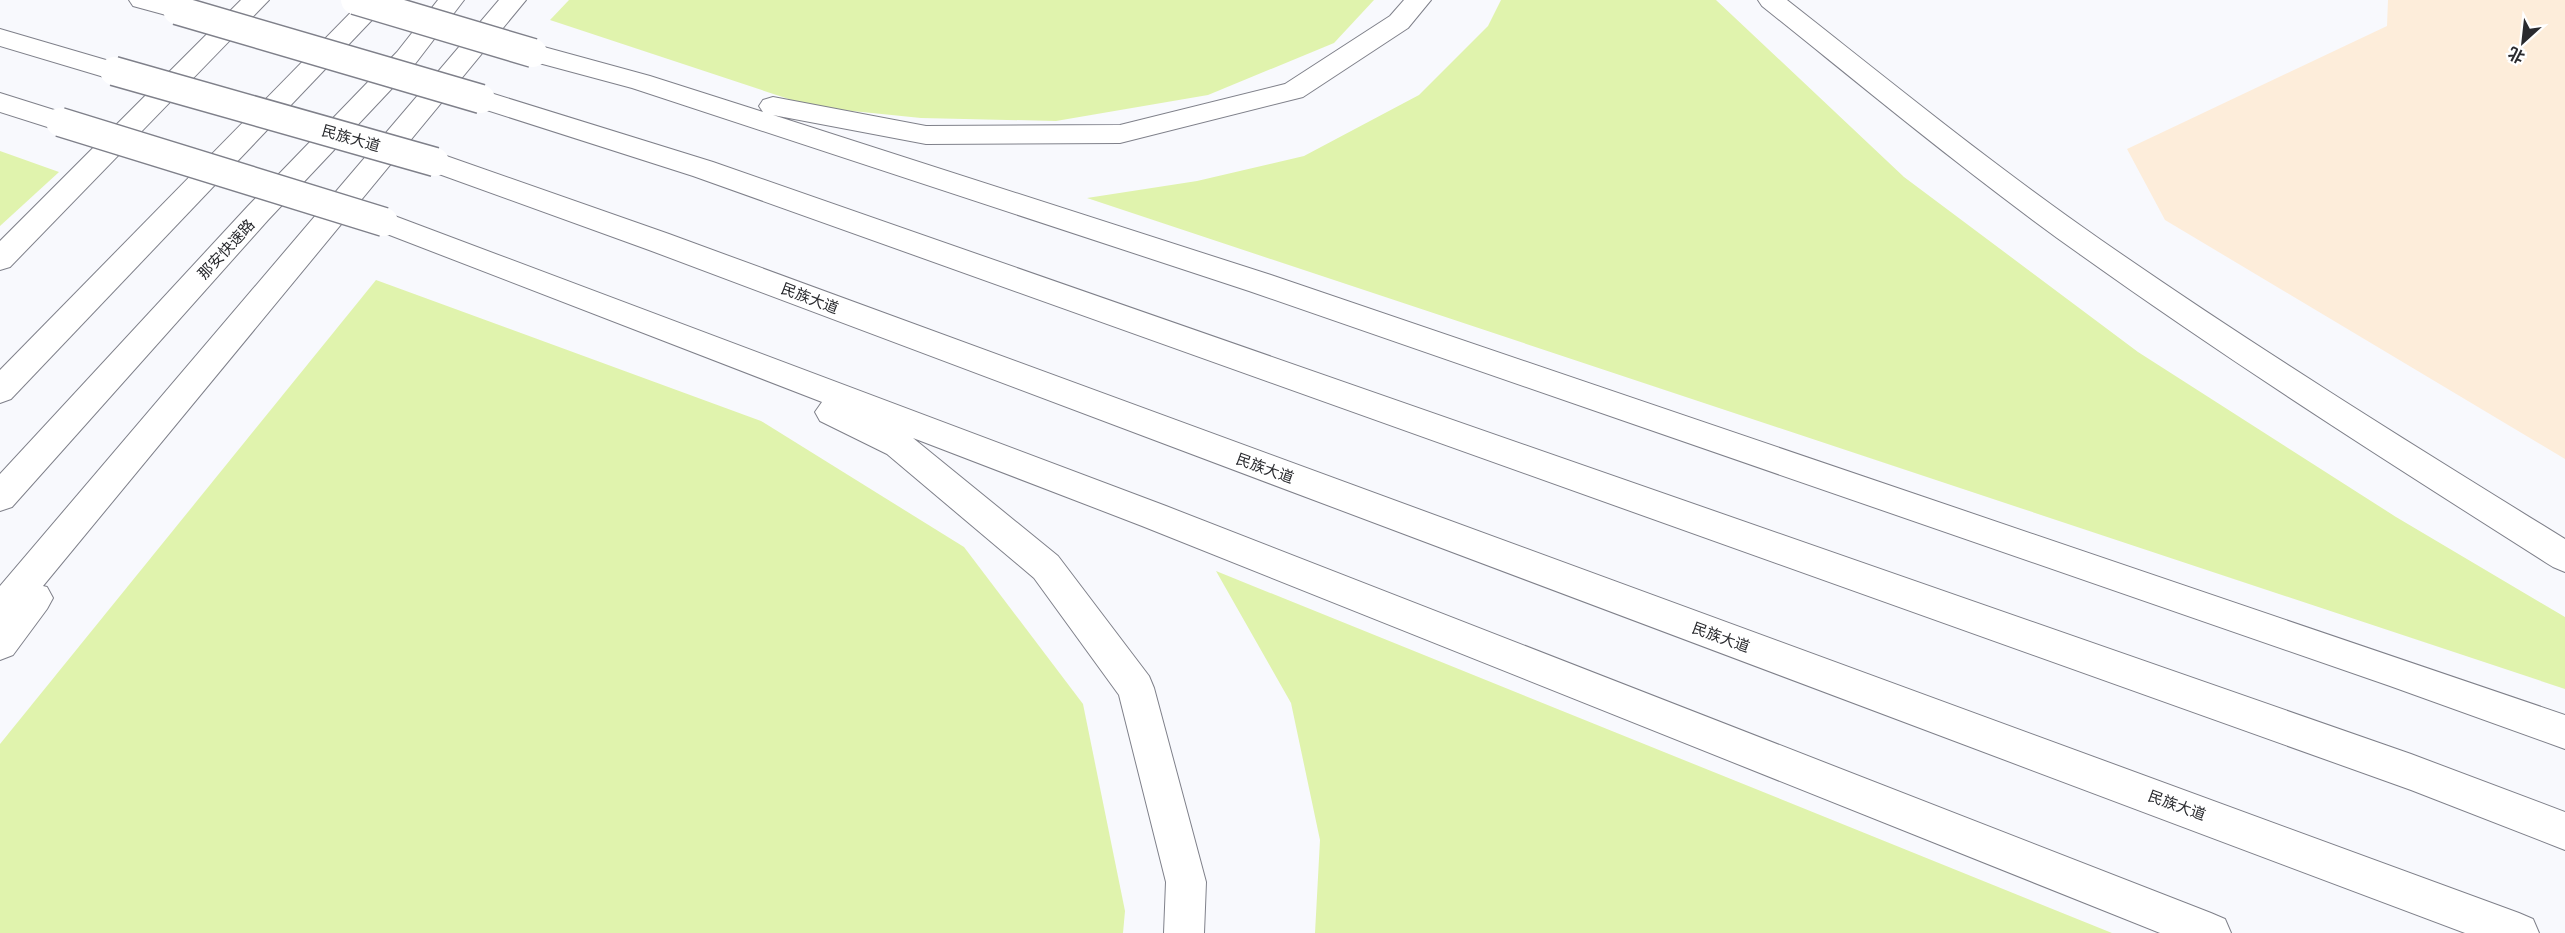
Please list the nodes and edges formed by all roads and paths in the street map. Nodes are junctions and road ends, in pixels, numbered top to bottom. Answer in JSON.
{"nodes":[{"id":1,"x":142,"y":0,"type":"edge"},
{"id":2,"x":256,"y":0,"type":"edge"},
{"id":3,"x":355,"y":0,"type":"edge"},
{"id":4,"x":378,"y":0,"type":"edge"},
{"id":5,"x":451,"y":0,"type":"edge"},
{"id":6,"x":513,"y":0,"type":"edge"},
{"id":7,"x":1418,"y":0,"type":"edge"},
{"id":8,"x":1772,"y":0,"type":"edge"},
{"id":9,"x":0,"y":37,"type":"edge"},
{"id":10,"x":641,"y":82,"type":"junction"},
{"id":11,"x":3,"y":103,"type":"edge"},
{"id":12,"x":0,"y":258,"type":"edge"},
{"id":13,"x":275,"y":284,"type":"junction"},
{"id":14,"x":593,"y":300,"type":"junction"},
{"id":15,"x":0,"y":390,"type":"edge"},
{"id":16,"x":0,"y":496,"type":"edge"},
{"id":17,"x":2565,"y":557,"type":"edge"},
{"id":18,"x":0,"y":612,"type":"edge"},
{"id":19,"x":0,"y":644,"type":"edge"},
{"id":20,"x":2565,"y":732,"type":"edge"},
{"id":21,"x":2565,"y":831,"type":"edge"},
{"id":22,"x":1184,"y":933,"type":"edge"},
{"id":23,"x":2211,"y":933,"type":"edge"},
{"id":24,"x":2519,"y":933,"type":"edge"}],
"edges":[{"from":1,"to":21,"type":"highway","bridge":true},
{"from":2,"to":12,"type":"highway"},
{"from":3,"to":10,"type":"highway","bridge":true},
{"from":4,"to":15,"type":"highway"},
{"from":5,"to":16,"type":"highway","name":"那安快速路"},
{"from":6,"to":13,"type":"highway"},
{"from":7,"to":10,"type":"highway"},
{"from":8,"to":17,"type":"highway"},
{"from":9,"to":24,"type":"highway","name":"民族大道","bridge":true},
{"from":10,"to":20,"type":"highway"},
{"from":11,"to":14,"type":"highway","bridge":true},
{"from":13,"to":18,"type":"highway"},
{"from":13,"to":19,"type":"highway"},
{"from":14,"to":22,"type":"highway"},
{"from":14,"to":23,"type":"highway"}]}
